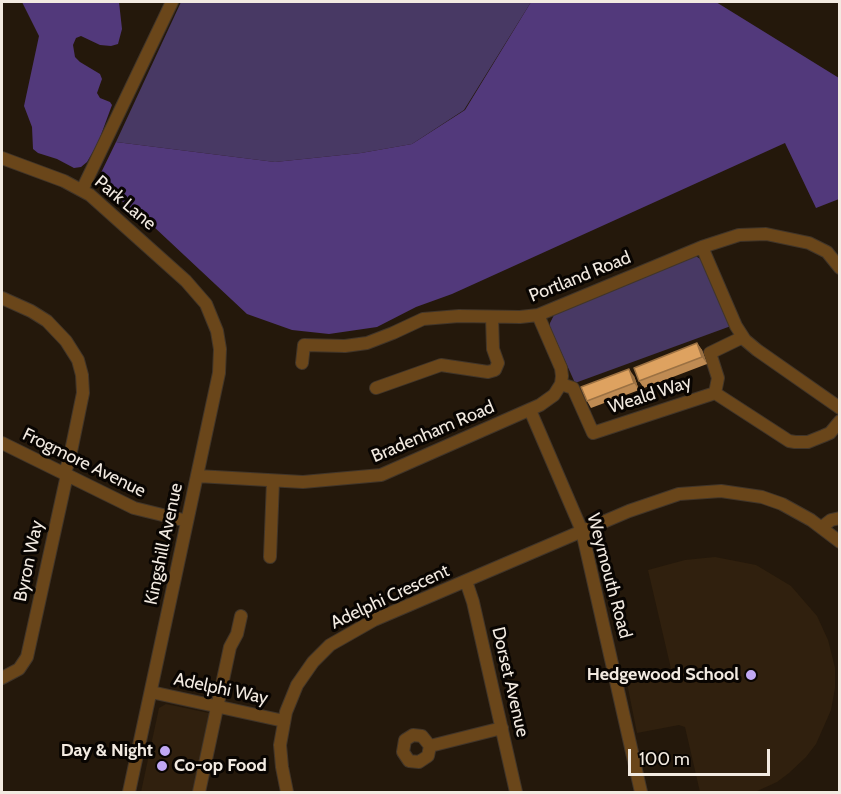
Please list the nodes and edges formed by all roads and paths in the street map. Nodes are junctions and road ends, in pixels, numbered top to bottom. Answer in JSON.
{"nodes":[{"id":1,"x":172,"y":2,"type":"edge"},
{"id":2,"x":2,"y":158,"type":"edge"},
{"id":3,"x":82,"y":190,"type":"junction"},
{"id":4,"x":702,"y":247,"type":"junction"},
{"id":5,"x":838,"y":261,"type":"edge"},
{"id":6,"x":2,"y":298,"type":"edge"},
{"id":7,"x":206,"y":304,"type":"joint"},
{"id":8,"x":538,"y":315,"type":"junction"},
{"id":9,"x":492,"y":317,"type":"junction"},
{"id":10,"x":743,"y":337,"type":"junction"},
{"id":11,"x":302,"y":363,"type":"dead end"},
{"id":12,"x":561,"y":384,"type":"junction"},
{"id":13,"x":376,"y":388,"type":"dead end"},
{"id":14,"x":715,"y":393,"type":"junction"},
{"id":15,"x":840,"y":408,"type":"edge"},
{"id":16,"x":530,"y":410,"type":"junction"},
{"id":17,"x":840,"y":420,"type":"edge"},
{"id":18,"x":2,"y":442,"type":"edge"},
{"id":19,"x":65,"y":474,"type":"junction"},
{"id":20,"x":197,"y":476,"type":"junction"},
{"id":21,"x":273,"y":481,"type":"junction"},
{"id":22,"x":840,"y":518,"type":"edge"},
{"id":23,"x":187,"y":521,"type":"junction"},
{"id":24,"x":822,"y":527,"type":"junction"},
{"id":25,"x":582,"y":531,"type":"junction"},
{"id":26,"x":840,"y":542,"type":"edge"},
{"id":27,"x":270,"y":556,"type":"dead end"},
{"id":28,"x":466,"y":581,"type":"junction"},
{"id":29,"x":241,"y":616,"type":"dead end"},
{"id":30,"x":2,"y":678,"type":"edge"},
{"id":31,"x":151,"y":692,"type":"junction"},
{"id":32,"x":217,"y":708,"type":"junction"},
{"id":33,"x":284,"y":720,"type":"junction"},
{"id":34,"x":502,"y":728,"type":"junction"},
{"id":35,"x":430,"y":746,"type":"dead end"},
{"id":36,"x":129,"y":792,"type":"edge"},
{"id":37,"x":199,"y":792,"type":"edge"},
{"id":38,"x":288,"y":792,"type":"edge"},
{"id":39,"x":516,"y":792,"type":"edge"},
{"id":40,"x":641,"y":792,"type":"edge"}],
"edges":[{"from":1,"to":3,"type":"street"},
{"from":2,"to":3,"type":"street","name":"Park Lane"},
{"from":3,"to":7,"type":"street","name":"Park Lane"},
{"from":4,"to":5,"type":"street","name":"Portland Road"},
{"from":4,"to":8,"type":"street","name":"Portland Road"},
{"from":4,"to":10,"type":"street"},
{"from":6,"to":19,"type":"street","name":"Byron Way"},
{"from":7,"to":20,"type":"street","name":"Kingshill Avenue"},
{"from":8,"to":9,"type":"street","name":"Portland Road"},
{"from":8,"to":12,"type":"street"},
{"from":9,"to":11,"type":"street","name":"Portland Road"},
{"from":9,"to":13,"type":"street"},
{"from":10,"to":14,"type":"street"},
{"from":10,"to":15,"type":"street"},
{"from":12,"to":14,"type":"street","name":"Weald Way"},
{"from":12,"to":16,"type":"street","name":"Bradenham Road"},
{"from":14,"to":17,"type":"street","name":"Weald Way"},
{"from":16,"to":21,"type":"street","name":"Bradenham Road"},
{"from":16,"to":25,"type":"street","name":"Weymouth Road"},
{"from":18,"to":19,"type":"street","name":"Frogmore Avenue"},
{"from":19,"to":23,"type":"street","name":"Frogmore Avenue"},
{"from":19,"to":30,"type":"street","name":"Byron Way"},
{"from":20,"to":21,"type":"street","name":"Bradenham Road"},
{"from":20,"to":23,"type":"street","name":"Kingshill Avenue"},
{"from":21,"to":27,"type":"street"},
{"from":22,"to":24,"type":"street"},
{"from":23,"to":31,"type":"street","name":"Kingshill Avenue"},
{"from":24,"to":25,"type":"street","name":"Adelphi Crescent"},
{"from":24,"to":26,"type":"street","name":"Adelphi Crescent"},
{"from":25,"to":28,"type":"street","name":"Adelphi Crescent"},
{"from":25,"to":40,"type":"street","name":"Weymouth Road"},
{"from":28,"to":33,"type":"street","name":"Adelphi Crescent"},
{"from":28,"to":34,"type":"street","name":"Dorset Avenue"},
{"from":29,"to":32,"type":"street"},
{"from":31,"to":32,"type":"street","name":"Adelphi Way"},
{"from":31,"to":36,"type":"street","name":"Kingshill Avenue"},
{"from":32,"to":33,"type":"street","name":"Adelphi Way"},
{"from":32,"to":37,"type":"street"},
{"from":33,"to":38,"type":"street","name":"Adelphi Crescent"},
{"from":34,"to":35,"type":"street"},
{"from":34,"to":39,"type":"street","name":"Dorset Avenue"}]}
